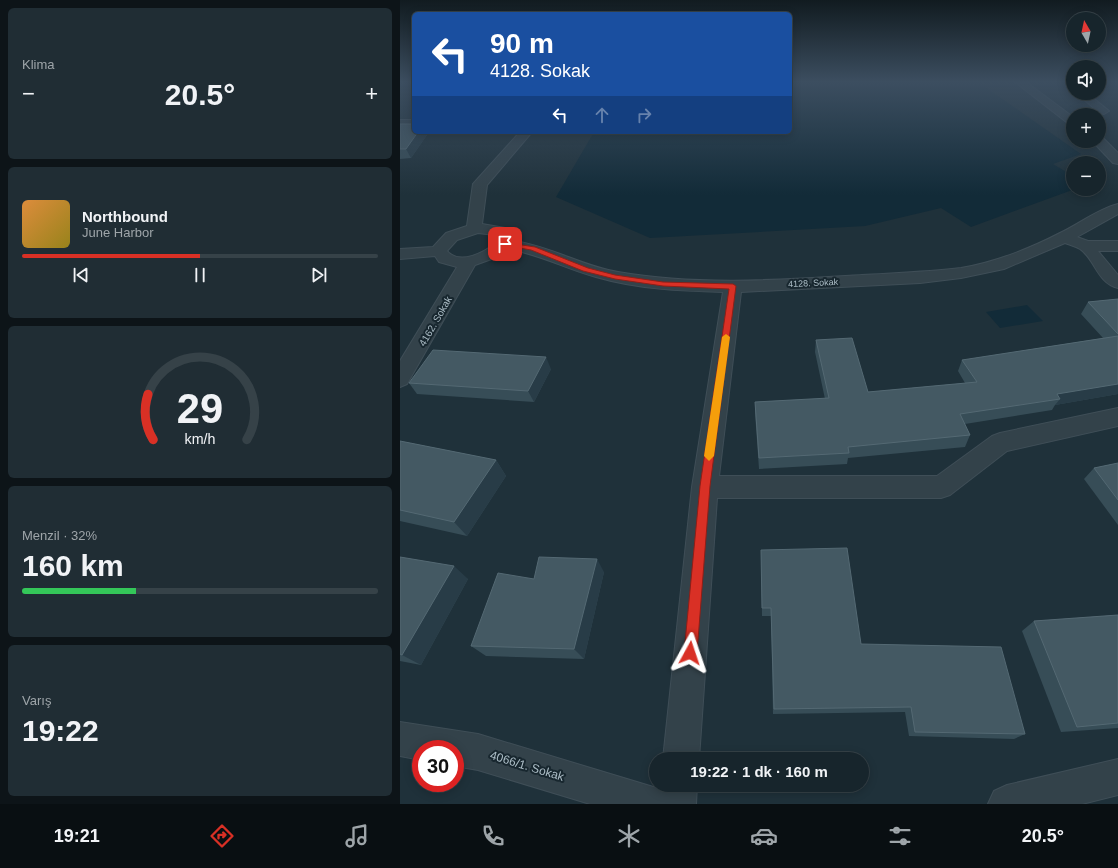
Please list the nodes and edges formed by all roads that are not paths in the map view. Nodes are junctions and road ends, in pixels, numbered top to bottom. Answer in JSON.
{"nodes":[{"id":1,"x":400,"y":123,"type":"edge"},
{"id":2,"x":412,"y":123,"type":"edge"},
{"id":3,"x":524,"y":134,"type":"edge"},
{"id":4,"x":1118,"y":140,"type":"edge"},
{"id":5,"x":1106,"y":141,"type":"edge"},
{"id":6,"x":1106,"y":148,"type":"edge"},
{"id":7,"x":1118,"y":160,"type":"edge"},
{"id":8,"x":1118,"y":208,"type":"edge"},
{"id":9,"x":474,"y":229,"type":"junction"},
{"id":10,"x":1065,"y":237,"type":"junction"},
{"id":11,"x":505,"y":244,"type":"junction"},
{"id":12,"x":1086,"y":246,"type":"junction"},
{"id":13,"x":1118,"y":246,"type":"edge"},
{"id":14,"x":440,"y":251,"type":"junction"},
{"id":15,"x":400,"y":254,"type":"edge"},
{"id":16,"x":469,"y":262,"type":"junction"},
{"id":17,"x":1118,"y":283,"type":"edge"},
{"id":18,"x":733,"y":286,"type":"junction"},
{"id":19,"x":400,"y":380,"type":"edge"},
{"id":20,"x":1118,"y":416,"type":"edge"},
{"id":21,"x":705,"y":486,"type":"junction"},
{"id":22,"x":400,"y":739,"type":"edge"},
{"id":23,"x":682,"y":752,"type":"edge"},
{"id":24,"x":1118,"y":777,"type":"edge"},
{"id":25,"x":678,"y":792,"type":"edge"},
{"id":26,"x":651,"y":804,"type":"edge"},
{"id":27,"x":677,"y":804,"type":"edge"},
{"id":28,"x":1007,"y":804,"type":"edge"}],
"edges":[{"from":1,"to":2,"type":"street"},
{"from":3,"to":9,"type":"street"},
{"from":4,"to":5,"type":"street"},
{"from":6,"to":7,"type":"street"},
{"from":8,"to":10,"type":"street","name":"4128. Sokak"},
{"from":9,"to":11,"type":"street"},
{"from":9,"to":14,"type":"street"},
{"from":10,"to":12,"type":"street"},
{"from":10,"to":18,"type":"street","name":"4128. Sokak"},
{"from":11,"to":16,"type":"street"},
{"from":11,"to":18,"type":"street","name":"4128. Sokak"},
{"from":12,"to":13,"type":"street"},
{"from":12,"to":17,"type":"street"},
{"from":14,"to":15,"type":"street"},
{"from":14,"to":16,"type":"street"},
{"from":16,"to":19,"type":"street","name":"4162. Sokak"},
{"from":18,"to":21,"type":"street"},
{"from":20,"to":21,"type":"street"},
{"from":21,"to":23,"type":"street"},
{"from":22,"to":26,"type":"street","name":"4066/1. Sokak"},
{"from":24,"to":28,"type":"street"},
{"from":25,"to":27,"type":"street"}]}
